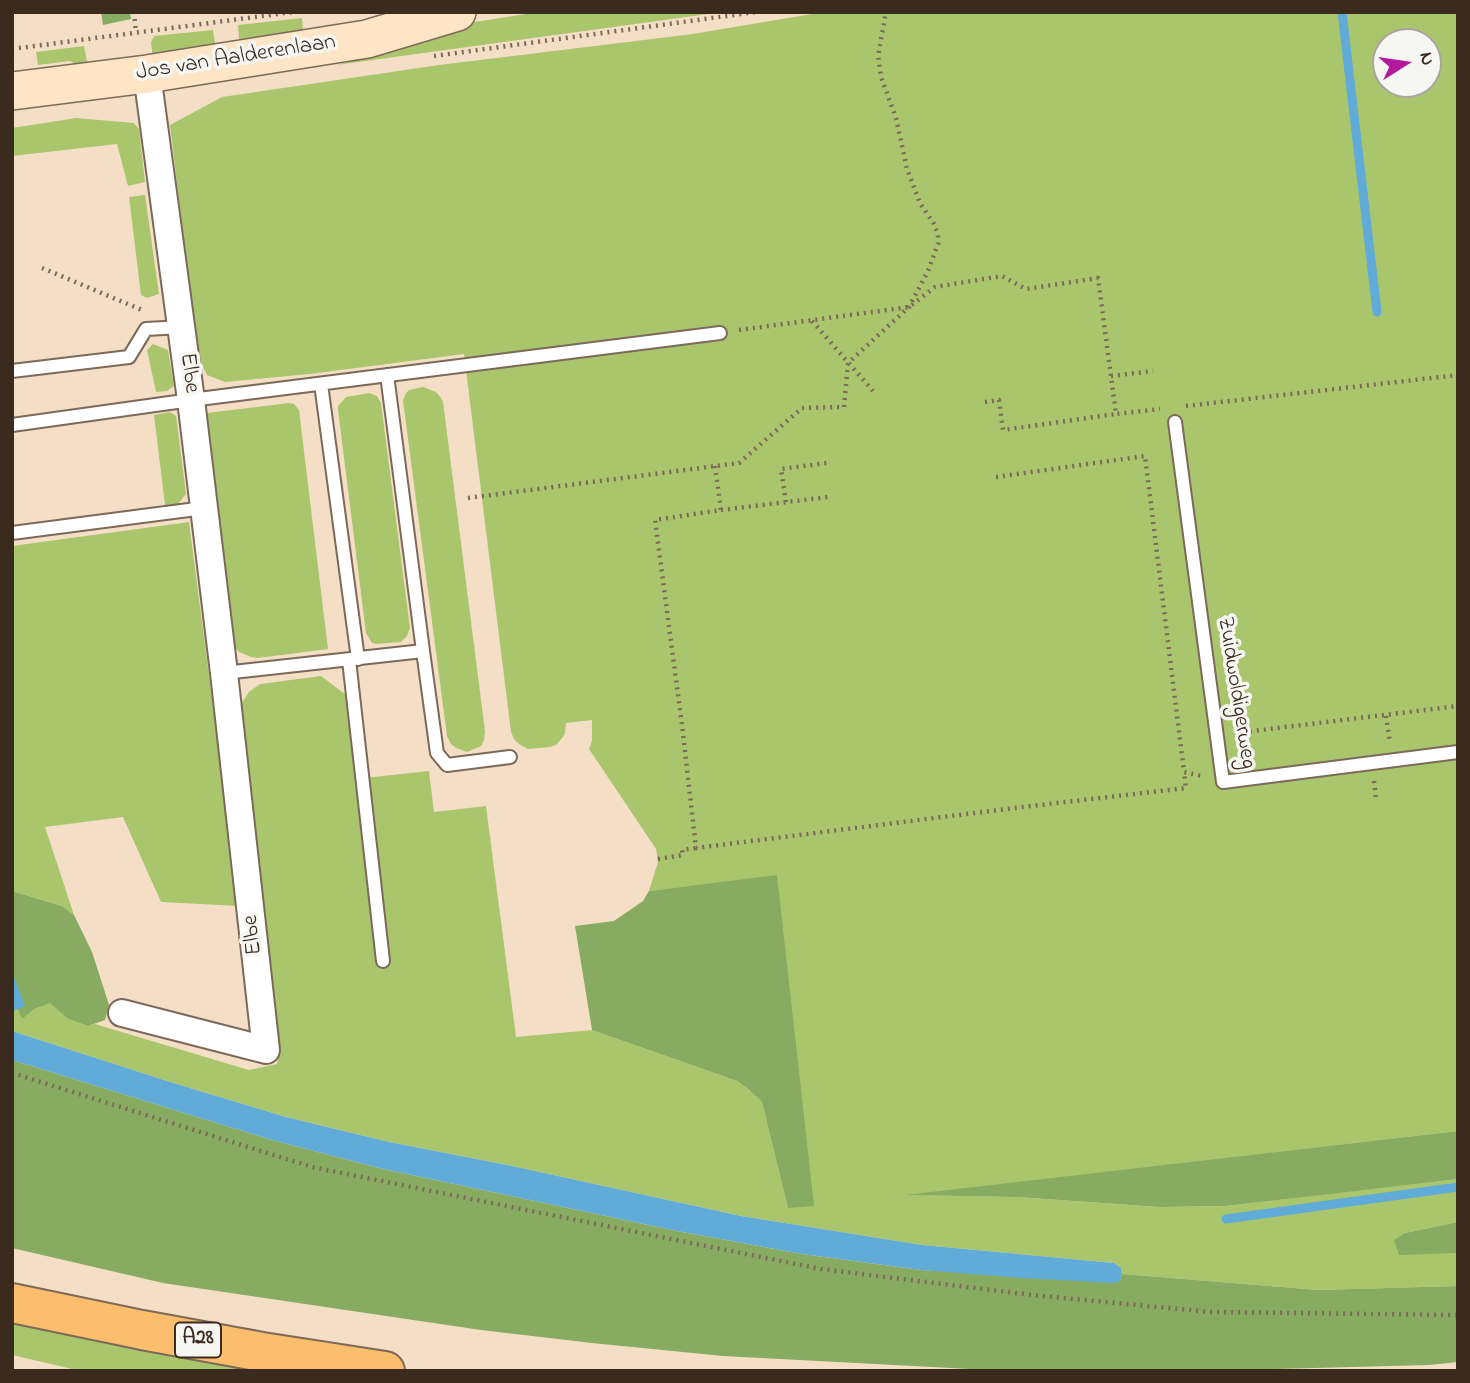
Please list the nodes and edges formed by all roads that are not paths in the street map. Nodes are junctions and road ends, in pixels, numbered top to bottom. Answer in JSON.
{"nodes":[{"id":1,"x":457,"y":12,"type":"edge"},
{"id":2,"x":147,"y":74,"type":"junction"},
{"id":3,"x":12,"y":91,"type":"edge"},
{"id":4,"x":181,"y":327,"type":"junction"},
{"id":5,"x":720,"y":332,"type":"road end"},
{"id":6,"x":12,"y":371,"type":"edge"},
{"id":7,"x":387,"y":375,"type":"junction"},
{"id":8,"x":321,"y":384,"type":"junction"},
{"id":9,"x":191,"y":400,"type":"junction"},
{"id":10,"x":1175,"y":422,"type":"dead end"},
{"id":11,"x":12,"y":425,"type":"edge"},
{"id":12,"x":204,"y":508,"type":"junction"},
{"id":13,"x":12,"y":533,"type":"edge"},
{"id":14,"x":424,"y":651,"type":"junction"},
{"id":15,"x":354,"y":659,"type":"junction"},
{"id":16,"x":224,"y":673,"type":"junction"},
{"id":17,"x":1458,"y":752,"type":"edge"},
{"id":18,"x":510,"y":757,"type":"dead end"},
{"id":19,"x":383,"y":961,"type":"dead end"},
{"id":20,"x":122,"y":1013,"type":"dead end"},
{"id":21,"x":12,"y":1303,"type":"edge"},
{"id":22,"x":385,"y":1371,"type":"edge"}],
"edges":[{"from":1,"to":2,"type":"street","name":"Jos van Aalderenlaan"},
{"from":2,"to":3,"type":"street","name":"Jos van Aalderenlaan"},
{"from":2,"to":4,"type":"street","name":"Elbe"},
{"from":4,"to":6,"type":"lane"},
{"from":4,"to":9,"type":"street","name":"Elbe"},
{"from":5,"to":7,"type":"lane"},
{"from":7,"to":8,"type":"lane"},
{"from":7,"to":14,"type":"lane"},
{"from":8,"to":9,"type":"lane"},
{"from":8,"to":15,"type":"lane"},
{"from":9,"to":11,"type":"lane"},
{"from":9,"to":12,"type":"street","name":"Elbe"},
{"from":10,"to":17,"type":"lane","name":"Zuidwoldigerweg"},
{"from":12,"to":13,"type":"lane"},
{"from":12,"to":16,"type":"street","name":"Elbe"},
{"from":14,"to":15,"type":"lane"},
{"from":14,"to":18,"type":"lane"},
{"from":15,"to":16,"type":"lane"},
{"from":15,"to":19,"type":"lane"},
{"from":16,"to":20,"type":"street","name":"Elbe"},
{"from":21,"to":22,"type":"highway","number":"A28"}]}
